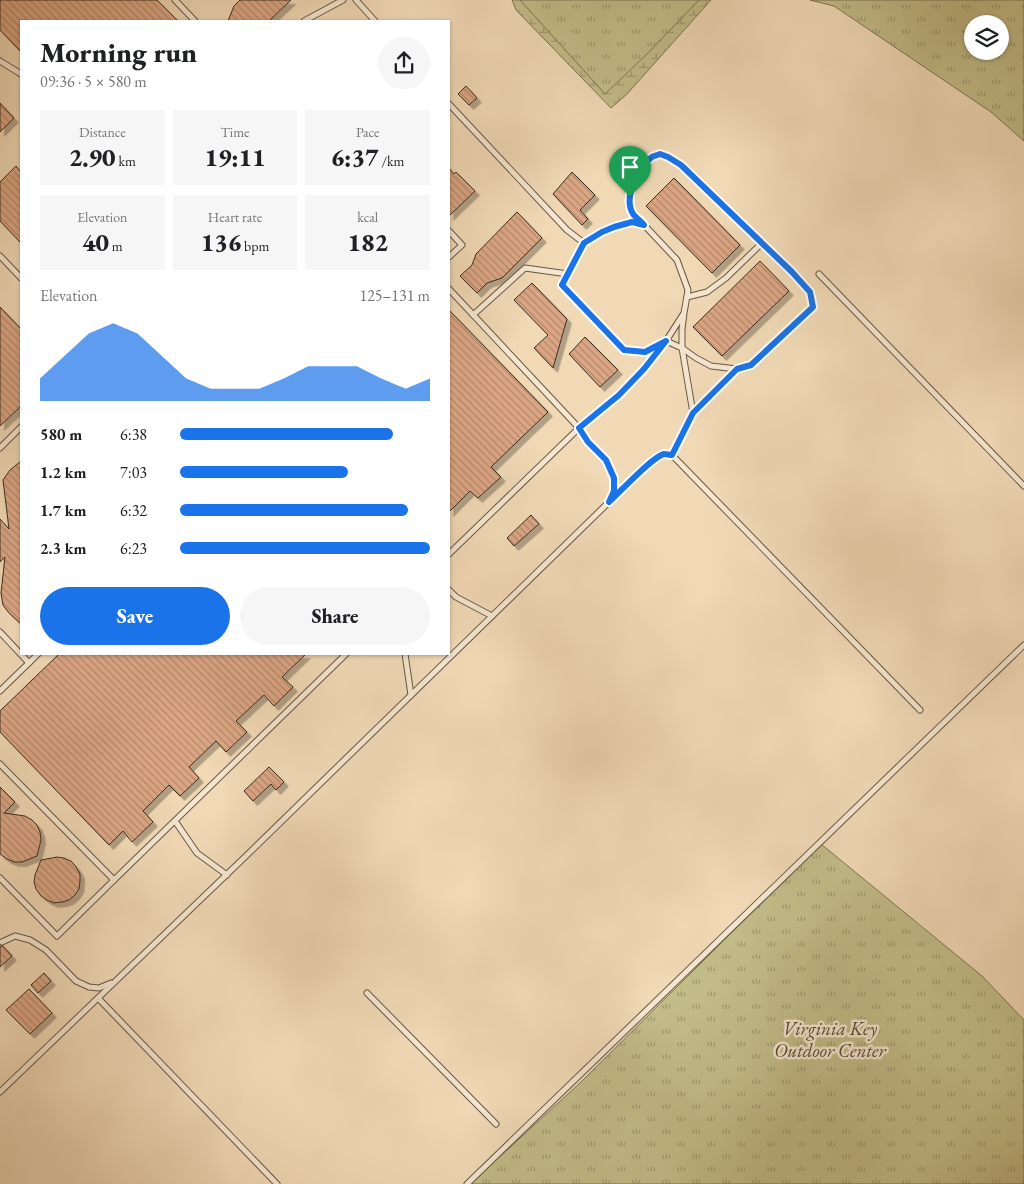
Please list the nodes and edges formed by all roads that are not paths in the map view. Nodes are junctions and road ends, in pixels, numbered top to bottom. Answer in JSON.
{"nodes":[{"id":1,"x":175,"y":0,"type":"edge"},
{"id":2,"x":343,"y":0,"type":"edge"},
{"id":3,"x":356,"y":0,"type":"edge"},
{"id":4,"x":194,"y":20,"type":"edge"},
{"id":5,"x":306,"y":20,"type":"edge"},
{"id":6,"x":374,"y":20,"type":"edge"},
{"id":7,"x":0,"y":61,"type":"edge"},
{"id":8,"x":20,"y":73,"type":"edge"},
{"id":9,"x":450,"y":105,"type":"edge"},
{"id":10,"x":644,"y":225,"type":"junction"},
{"id":11,"x":450,"y":232,"type":"edge"},
{"id":12,"x":584,"y":243,"type":"junction"},
{"id":13,"x":762,"y":243,"type":"junction"},
{"id":14,"x":0,"y":256,"type":"edge"},
{"id":15,"x":450,"y":256,"type":"edge"},
{"id":16,"x":568,"y":274,"type":"junction"},
{"id":17,"x":819,"y":274,"type":"dead end"},
{"id":18,"x":20,"y":277,"type":"edge"},
{"id":19,"x":450,"y":290,"type":"edge"},
{"id":20,"x":687,"y":297,"type":"junction"},
{"id":21,"x":684,"y":313,"type":"junction"},
{"id":22,"x":473,"y":315,"type":"junction"},
{"id":23,"x":666,"y":341,"type":"junction"},
{"id":24,"x":682,"y":348,"type":"junction"},
{"id":25,"x":737,"y":369,"type":"junction"},
{"id":26,"x":693,"y":413,"type":"junction"},
{"id":27,"x":20,"y":428,"type":"edge"},
{"id":28,"x":579,"y":428,"type":"junction"},
{"id":29,"x":0,"y":448,"type":"edge"},
{"id":30,"x":672,"y":455,"type":"junction"},
{"id":31,"x":1024,"y":486,"type":"edge"},
{"id":32,"x":609,"y":502,"type":"junction"},
{"id":33,"x":450,"y":553,"type":"edge"},
{"id":34,"x":450,"y":591,"type":"edge"},
{"id":35,"x":492,"y":616,"type":"junction"},
{"id":36,"x":0,"y":632,"type":"edge"},
{"id":37,"x":1024,"y":645,"type":"edge"},
{"id":38,"x":20,"y":653,"type":"edge"},
{"id":39,"x":22,"y":655,"type":"edge"},
{"id":40,"x":37,"y":655,"type":"edge"},
{"id":41,"x":345,"y":655,"type":"edge"},
{"id":42,"x":405,"y":655,"type":"edge"},
{"id":43,"x":29,"y":663,"type":"junction"},
{"id":44,"x":0,"y":691,"type":"edge"},
{"id":45,"x":410,"y":695,"type":"junction"},
{"id":46,"x":920,"y":710,"type":"dead end"},
{"id":47,"x":0,"y":764,"type":"edge"},
{"id":48,"x":175,"y":821,"type":"junction"},
{"id":49,"x":227,"y":875,"type":"junction"},
{"id":50,"x":0,"y":878,"type":"edge"},
{"id":51,"x":114,"y":880,"type":"junction"},
{"id":52,"x":2,"y":942,"type":"dead end"},
{"id":53,"x":116,"y":981,"type":"junction"},
{"id":54,"x":367,"y":994,"type":"dead end"},
{"id":55,"x":98,"y":998,"type":"junction"},
{"id":56,"x":0,"y":1092,"type":"edge"},
{"id":57,"x":496,"y":1124,"type":"dead end"},
{"id":58,"x":277,"y":1184,"type":"edge"},
{"id":59,"x":467,"y":1184,"type":"edge"}],
"edges":[{"from":1,"to":4,"type":"lane"},
{"from":2,"to":5,"type":"lane"},
{"from":3,"to":6,"type":"lane"},
{"from":7,"to":8,"type":"lane"},
{"from":9,"to":12,"type":"lane"},
{"from":10,"to":12,"type":"lane"},
{"from":10,"to":13,"type":"lane"},
{"from":10,"to":20,"type":"lane"},
{"from":11,"to":15,"type":"lane"},
{"from":12,"to":16,"type":"lane"},
{"from":13,"to":20,"type":"lane"},
{"from":13,"to":25,"type":"lane"},
{"from":14,"to":18,"type":"lane"},
{"from":16,"to":22,"type":"lane"},
{"from":16,"to":23,"type":"lane"},
{"from":17,"to":31,"type":"lane"},
{"from":19,"to":22,"type":"lane"},
{"from":20,"to":21,"type":"lane"},
{"from":21,"to":23,"type":"lane"},
{"from":21,"to":24,"type":"lane"},
{"from":22,"to":28,"type":"lane"},
{"from":23,"to":24,"type":"lane"},
{"from":23,"to":28,"type":"lane"},
{"from":24,"to":25,"type":"lane"},
{"from":24,"to":26,"type":"lane"},
{"from":25,"to":26,"type":"lane"},
{"from":26,"to":30,"type":"lane"},
{"from":27,"to":29,"type":"lane"},
{"from":28,"to":32,"type":"lane"},
{"from":28,"to":33,"type":"lane"},
{"from":30,"to":32,"type":"lane"},
{"from":30,"to":46,"type":"lane"},
{"from":32,"to":35,"type":"lane"},
{"from":34,"to":35,"type":"lane"},
{"from":35,"to":45,"type":"lane"},
{"from":36,"to":38,"type":"lane"},
{"from":37,"to":59,"type":"lane"},
{"from":39,"to":43,"type":"lane"},
{"from":40,"to":43,"type":"lane"},
{"from":41,"to":48,"type":"lane"},
{"from":42,"to":45,"type":"lane"},
{"from":43,"to":44,"type":"lane"},
{"from":45,"to":49,"type":"lane"},
{"from":47,"to":51,"type":"lane"},
{"from":48,"to":49,"type":"lane"},
{"from":48,"to":51,"type":"lane"},
{"from":49,"to":53,"type":"lane"},
{"from":50,"to":51,"type":"lane"},
{"from":52,"to":53,"type":"lane"},
{"from":53,"to":55,"type":"lane"},
{"from":54,"to":57,"type":"lane"},
{"from":55,"to":56,"type":"lane"},
{"from":55,"to":58,"type":"lane"}]}
